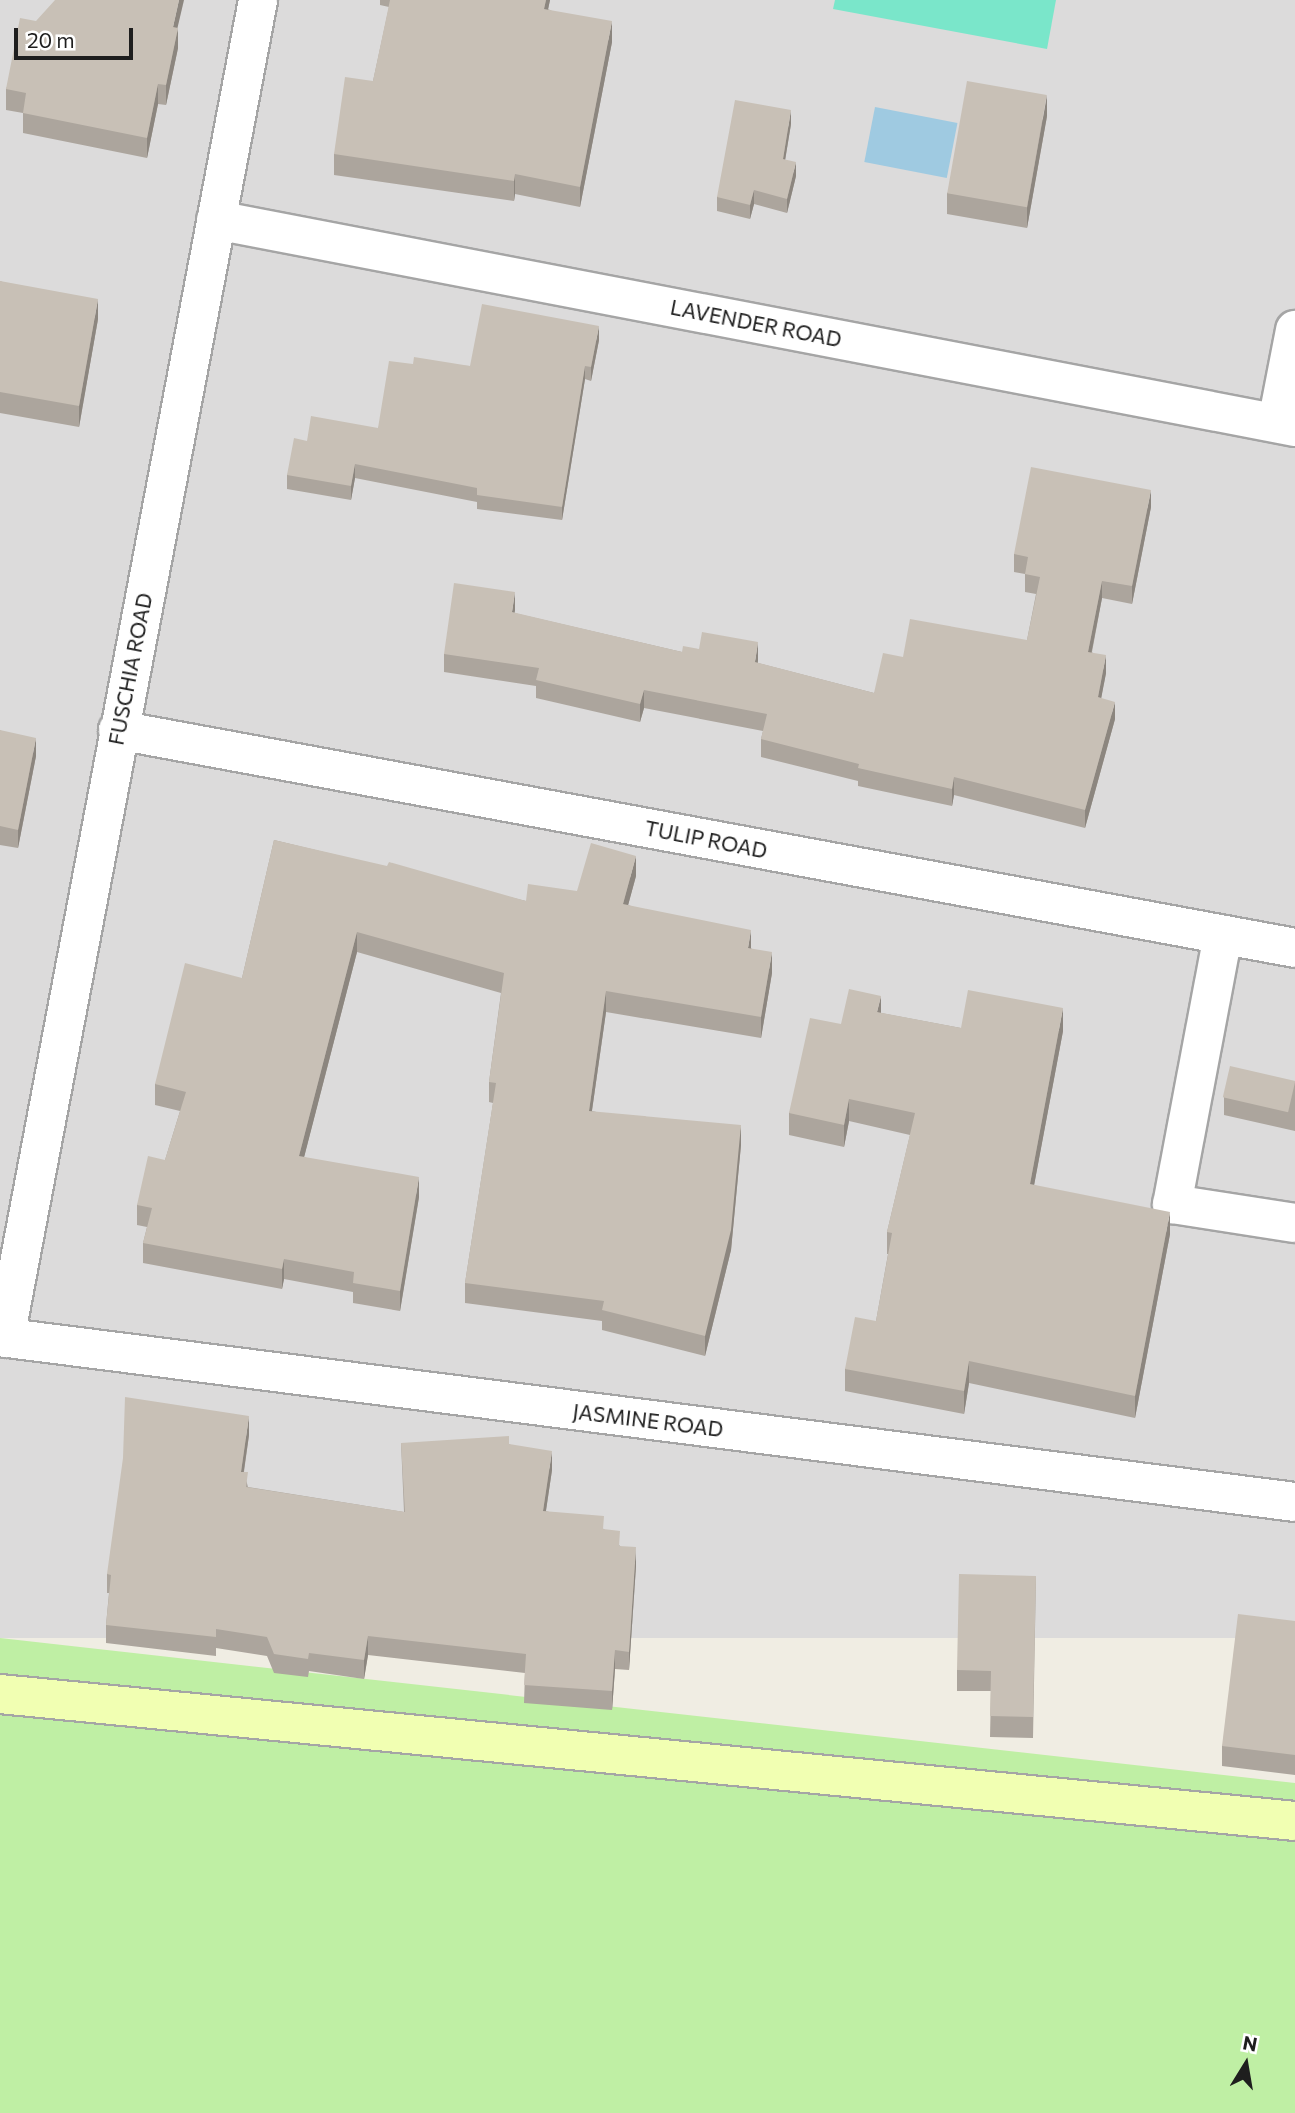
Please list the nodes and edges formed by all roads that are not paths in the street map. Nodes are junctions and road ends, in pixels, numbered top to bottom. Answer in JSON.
{"nodes":[{"id":1,"x":258,"y":0,"type":"edge"},
{"id":2,"x":216,"y":220,"type":"junction"},
{"id":3,"x":1295,"y":330,"type":"edge"},
{"id":4,"x":1286,"y":425,"type":"edge"},
{"id":5,"x":118,"y":730,"type":"junction"},
{"id":6,"x":1223,"y":935,"type":"junction"},
{"id":7,"x":1295,"y":948,"type":"edge"},
{"id":8,"x":1295,"y":1223,"type":"edge"},
{"id":9,"x":2,"y":1338,"type":"edge"},
{"id":10,"x":1295,"y":1502,"type":"edge"},
{"id":11,"x":0,"y":1694,"type":"edge"},
{"id":12,"x":1295,"y":1821,"type":"edge"}],
"edges":[{"from":1,"to":2,"type":"street","name":"FUSCHIA ROAD"},
{"from":2,"to":4,"type":"street","name":"LAVENDER ROAD"},
{"from":2,"to":5,"type":"street","name":"FUSCHIA ROAD"},
{"from":3,"to":4,"type":"street"},
{"from":5,"to":6,"type":"street","name":"TULIP ROAD"},
{"from":5,"to":9,"type":"street","name":"FUSCHIA ROAD"},
{"from":6,"to":7,"type":"street","name":"TULIP ROAD"},
{"from":6,"to":8,"type":"street"},
{"from":9,"to":10,"type":"street","name":"JASMINE ROAD"},
{"from":11,"to":12,"type":"street"}]}
